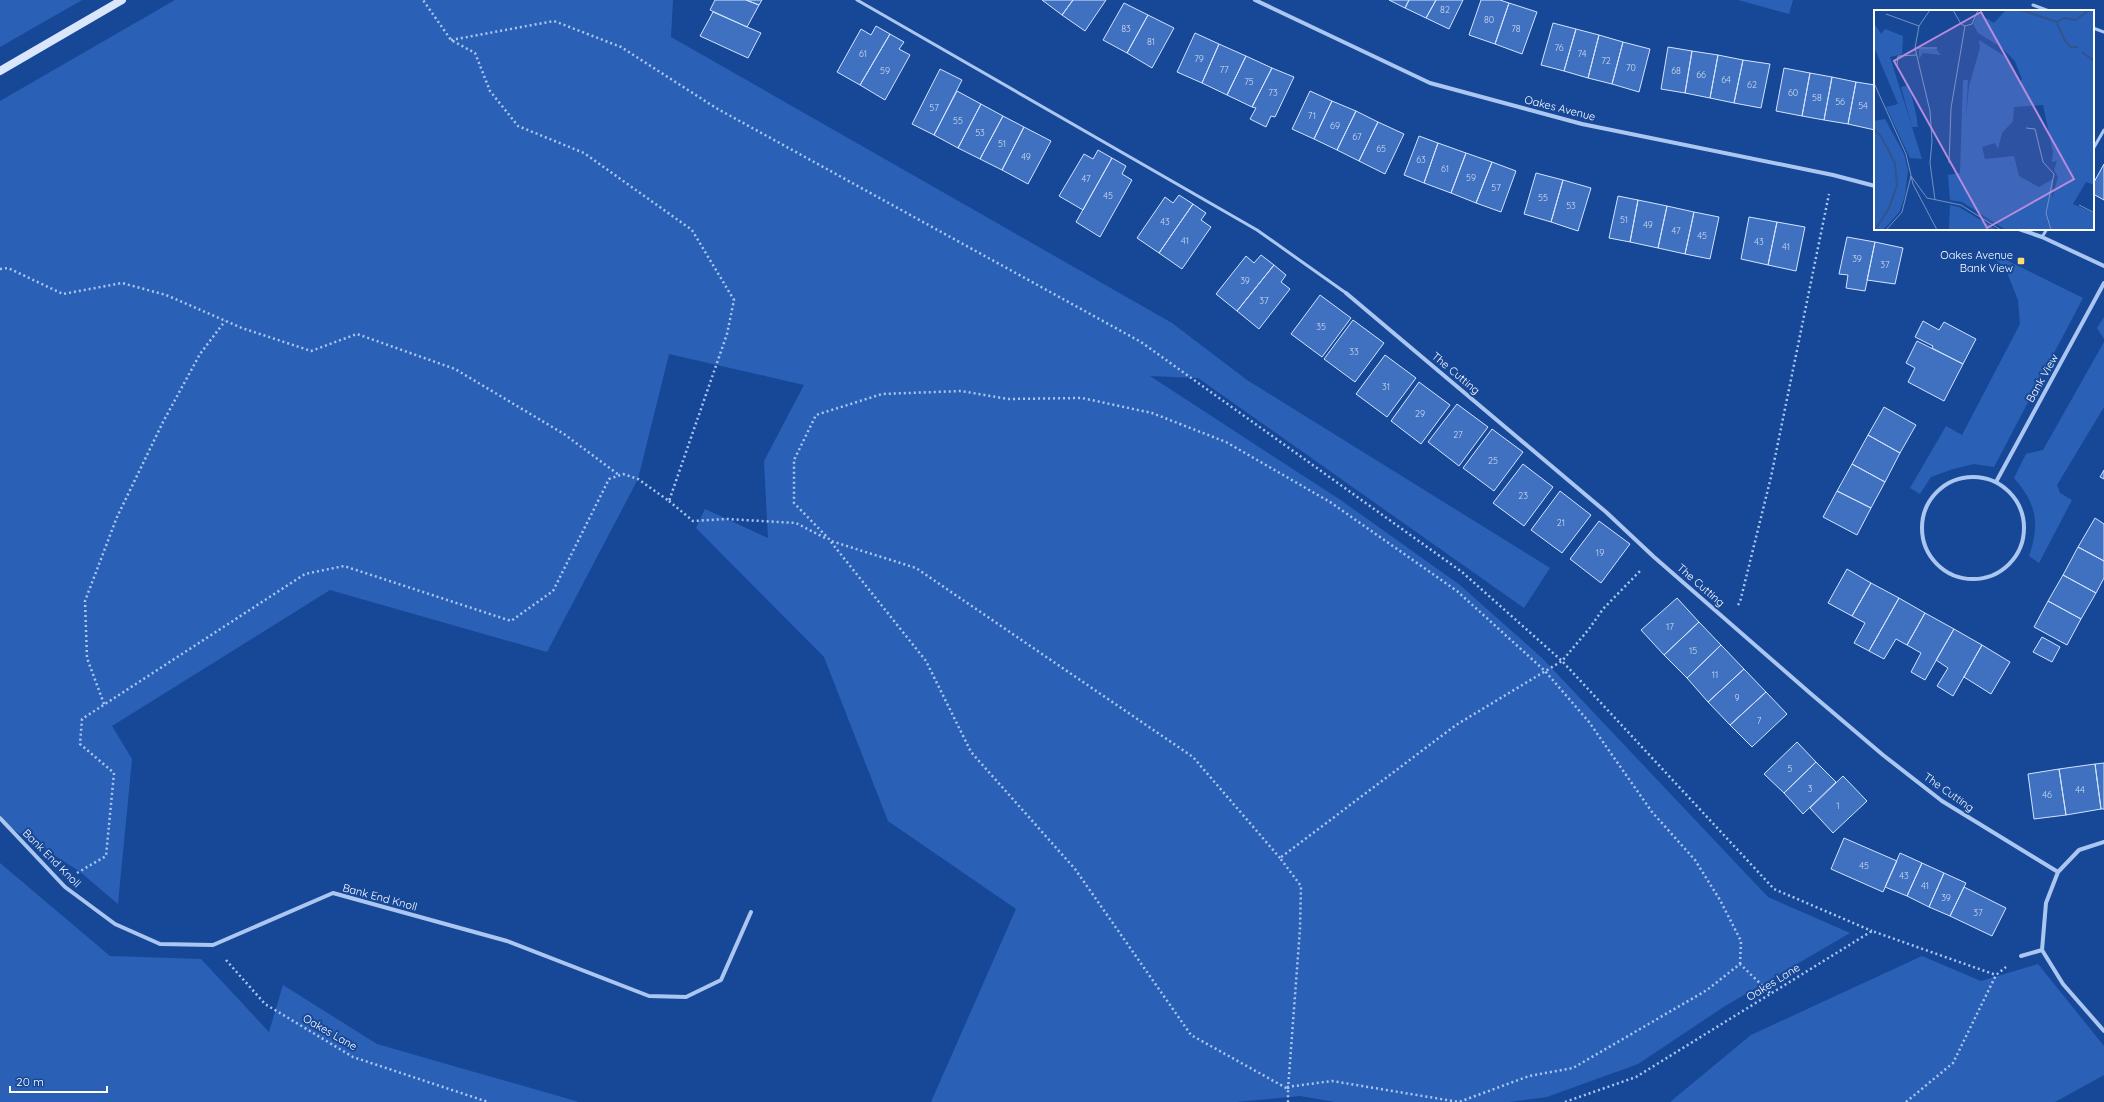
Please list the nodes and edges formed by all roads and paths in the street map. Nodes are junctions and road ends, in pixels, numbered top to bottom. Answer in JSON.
{"nodes":[{"id":1,"x":122,"y":0,"type":"edge"},
{"id":2,"x":424,"y":0,"type":"edge"},
{"id":3,"x":857,"y":0,"type":"edge"},
{"id":4,"x":1255,"y":0,"type":"edge"},
{"id":5,"x":2033,"y":5,"type":"dead end"},
{"id":6,"x":2046,"y":10,"type":"edge"},
{"id":7,"x":2094,"y":28,"type":"edge"},
{"id":8,"x":2104,"y":32,"type":"edge"},
{"id":9,"x":451,"y":40,"type":"junction"},
{"id":10,"x":0,"y":71,"type":"edge"},
{"id":11,"x":2104,"y":130,"type":"edge"},
{"id":12,"x":2094,"y":147,"type":"edge"},
{"id":13,"x":1833,"y":175,"type":"junction"},
{"id":14,"x":1874,"y":186,"type":"edge"},
{"id":15,"x":2022,"y":230,"type":"edge"},
{"id":16,"x":2046,"y":230,"type":"edge"},
{"id":17,"x":2042,"y":237,"type":"junction"},
{"id":18,"x":2104,"y":266,"type":"edge"},
{"id":19,"x":0,"y":269,"type":"edge"},
{"id":20,"x":2104,"y":283,"type":"edge"},
{"id":21,"x":1346,"y":293,"type":"joint"},
{"id":22,"x":225,"y":321,"type":"junction"},
{"id":23,"x":619,"y":476,"type":"junction"},
{"id":24,"x":1996,"y":482,"type":"junction"},
{"id":25,"x":669,"y":501,"type":"junction"},
{"id":26,"x":831,"y":541,"type":"junction"},
{"id":27,"x":1654,"y":557,"type":"junction"},
{"id":28,"x":1726,"y":619,"type":"junction"},
{"id":29,"x":1562,"y":661,"type":"junction"},
{"id":30,"x":1545,"y":671,"type":"junction"},
{"id":31,"x":104,"y":704,"type":"junction"},
{"id":32,"x":0,"y":818,"type":"edge"},
{"id":33,"x":2104,"y":842,"type":"edge"},
{"id":34,"x":1280,"y":858,"type":"junction"},
{"id":35,"x":2058,"y":872,"type":"junction"},
{"id":36,"x":65,"y":887,"type":"junction"},
{"id":37,"x":751,"y":912,"type":"dead end"},
{"id":38,"x":1872,"y":931,"type":"junction"},
{"id":39,"x":212,"y":945,"type":"junction"},
{"id":40,"x":2042,"y":950,"type":"junction"},
{"id":41,"x":2021,"y":956,"type":"joint"},
{"id":42,"x":1740,"y":964,"type":"junction"},
{"id":43,"x":1996,"y":975,"type":"junction"},
{"id":44,"x":1771,"y":994,"type":"junction"},
{"id":45,"x":2104,"y":1031,"type":"edge"},
{"id":46,"x":1285,"y":1087,"type":"junction"},
{"id":47,"x":1288,"y":1089,"type":"junction"},
{"id":48,"x":488,"y":1102,"type":"edge"},
{"id":49,"x":1288,"y":1102,"type":"edge"},
{"id":50,"x":1565,"y":1102,"type":"edge"},
{"id":51,"x":1906,"y":1102,"type":"edge"}],
"edges":[{"from":1,"to":10,"type":"street"},
{"from":2,"to":9,"type":"path"},
{"from":3,"to":21,"type":"lane"},
{"from":4,"to":13,"type":"street","name":"Oakes Avenue"},
{"from":5,"to":6,"type":"lane"},
{"from":7,"to":8,"type":"lane"},
{"from":9,"to":25,"type":"path"},
{"from":9,"to":29,"type":"path"},
{"from":11,"to":12,"type":"lane"},
{"from":13,"to":14,"type":"street","name":"Oakes Avenue"},
{"from":13,"to":28,"type":"path"},
{"from":15,"to":17,"type":"street"},
{"from":16,"to":17,"type":"lane"},
{"from":17,"to":18,"type":"street"},
{"from":19,"to":22,"type":"path"},
{"from":20,"to":24,"type":"street","name":"Bank View"},
{"from":21,"to":27,"type":"street","name":"The Cutting"},
{"from":22,"to":23,"type":"path"},
{"from":22,"to":31,"type":"path"},
{"from":23,"to":25,"type":"path"},
{"from":23,"to":31,"type":"path"},
{"from":24,"to":24,"type":"street"},
{"from":25,"to":26,"type":"path"},
{"from":26,"to":30,"type":"path"},
{"from":26,"to":34,"type":"path"},
{"from":26,"to":46,"type":"path"},
{"from":27,"to":28,"type":"street","name":"The Cutting"},
{"from":27,"to":29,"type":"path"},
{"from":28,"to":35,"type":"street","name":"The Cutting"},
{"from":29,"to":30,"type":"path"},
{"from":29,"to":38,"type":"path"},
{"from":30,"to":34,"type":"path"},
{"from":30,"to":42,"type":"path"},
{"from":31,"to":36,"type":"path"},
{"from":32,"to":36,"type":"street","name":"Bank End Knoll"},
{"from":33,"to":35,"type":"street"},
{"from":34,"to":47,"type":"path"},
{"from":35,"to":40,"type":"street"},
{"from":36,"to":39,"type":"street","name":"Bank End Knoll"},
{"from":37,"to":39,"type":"street","name":"Bank End Knoll"},
{"from":38,"to":43,"type":"path"},
{"from":38,"to":44,"type":"path","name":"Oakes Lane"},
{"from":39,"to":48,"type":"path","name":"Oakes Lane"},
{"from":40,"to":41,"type":"street"},
{"from":40,"to":45,"type":"street"},
{"from":41,"to":43,"type":"path"},
{"from":42,"to":44,"type":"path"},
{"from":42,"to":46,"type":"path"},
{"from":43,"to":51,"type":"path"},
{"from":44,"to":50,"type":"path","name":"Oakes Lane"},
{"from":46,"to":47,"type":"path"},
{"from":47,"to":49,"type":"path"}]}
